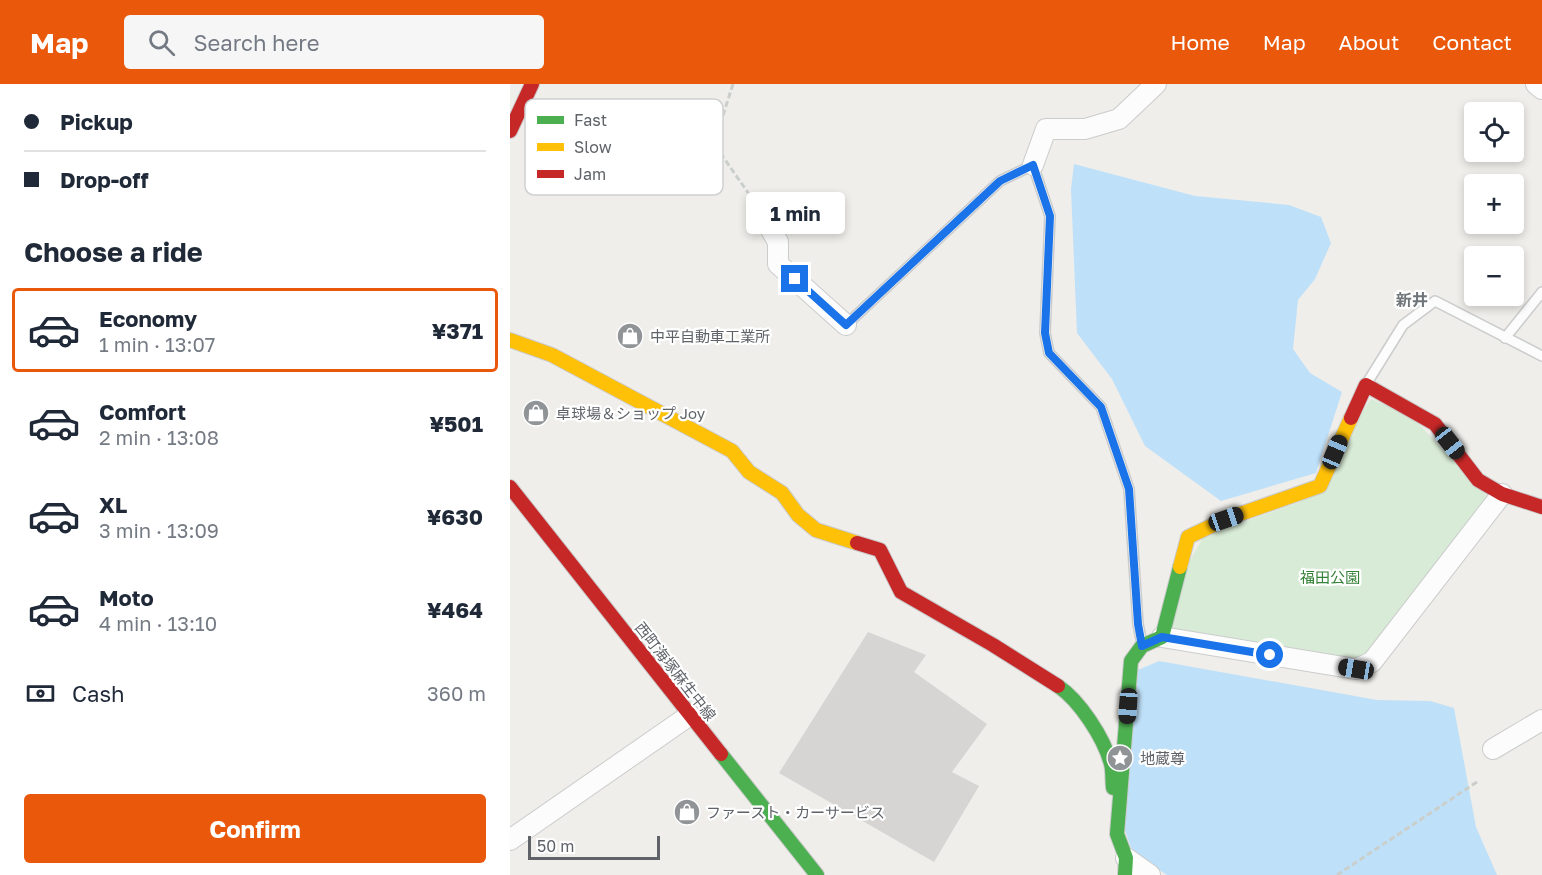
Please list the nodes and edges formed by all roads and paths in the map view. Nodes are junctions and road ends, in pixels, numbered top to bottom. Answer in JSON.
{"nodes":[{"id":1,"x":532,"y":84,"type":"edge"},
{"id":2,"x":733,"y":84,"type":"edge"},
{"id":3,"x":1155,"y":84,"type":"edge"},
{"id":4,"x":1536,"y":84,"type":"edge"},
{"id":5,"x":1542,"y":89,"type":"edge"},
{"id":6,"x":723,"y":115,"type":"edge"},
{"id":7,"x":510,"y":131,"type":"edge"},
{"id":8,"x":723,"y":157,"type":"edge"},
{"id":9,"x":1033,"y":165,"type":"junction"},
{"id":10,"x":758,"y":207,"type":"joint"},
{"id":11,"x":1542,"y":292,"type":"edge"},
{"id":12,"x":846,"y":325,"type":"joint"},
{"id":13,"x":1505,"y":338,"type":"junction"},
{"id":14,"x":510,"y":340,"type":"edge"},
{"id":15,"x":1542,"y":356,"type":"edge"},
{"id":16,"x":1366,"y":385,"type":"junction"},
{"id":17,"x":510,"y":487,"type":"edge"},
{"id":18,"x":1502,"y":494,"type":"junction"},
{"id":19,"x":1542,"y":507,"type":"edge"},
{"id":20,"x":1162,"y":637,"type":"junction"},
{"id":21,"x":1142,"y":646,"type":"junction"},
{"id":22,"x":690,"y":715,"type":"junction"},
{"id":23,"x":1542,"y":720,"type":"edge"},
{"id":24,"x":1493,"y":749,"type":"dead end"},
{"id":25,"x":1477,"y":782,"type":"dead end"},
{"id":26,"x":1117,"y":834,"type":"junction"},
{"id":27,"x":510,"y":840,"type":"edge"},
{"id":28,"x":1126,"y":866,"type":"edge"},
{"id":29,"x":817,"y":875,"type":"edge"},
{"id":30,"x":1150,"y":875,"type":"edge"},
{"id":31,"x":1337,"y":875,"type":"edge"}],
"edges":[{"from":1,"to":7,"type":"main road"},
{"from":2,"to":6,"type":"path"},
{"from":3,"to":9,"type":"street"},
{"from":4,"to":5,"type":"street"},
{"from":8,"to":10,"type":"path"},
{"from":9,"to":12,"type":"lane"},
{"from":9,"to":21,"type":"lane"},
{"from":10,"to":12,"type":"street"},
{"from":11,"to":13,"type":"lane"},
{"from":13,"to":15,"type":"lane"},
{"from":13,"to":16,"type":"lane"},
{"from":14,"to":26,"type":"main road"},
{"from":16,"to":18,"type":"main road"},
{"from":16,"to":20,"type":"main road"},
{"from":17,"to":22,"type":"main road","name":"西町海塚麻生中線"},
{"from":18,"to":19,"type":"main road"},
{"from":18,"to":20,"type":"street"},
{"from":20,"to":21,"type":"main road"},
{"from":21,"to":26,"type":"main road"},
{"from":22,"to":27,"type":"street"},
{"from":22,"to":29,"type":"main road","name":"西町海塚麻生中線"},
{"from":23,"to":24,"type":"street"},
{"from":25,"to":31,"type":"path"},
{"from":26,"to":28,"type":"main road"},
{"from":28,"to":30,"type":"street"}]}
